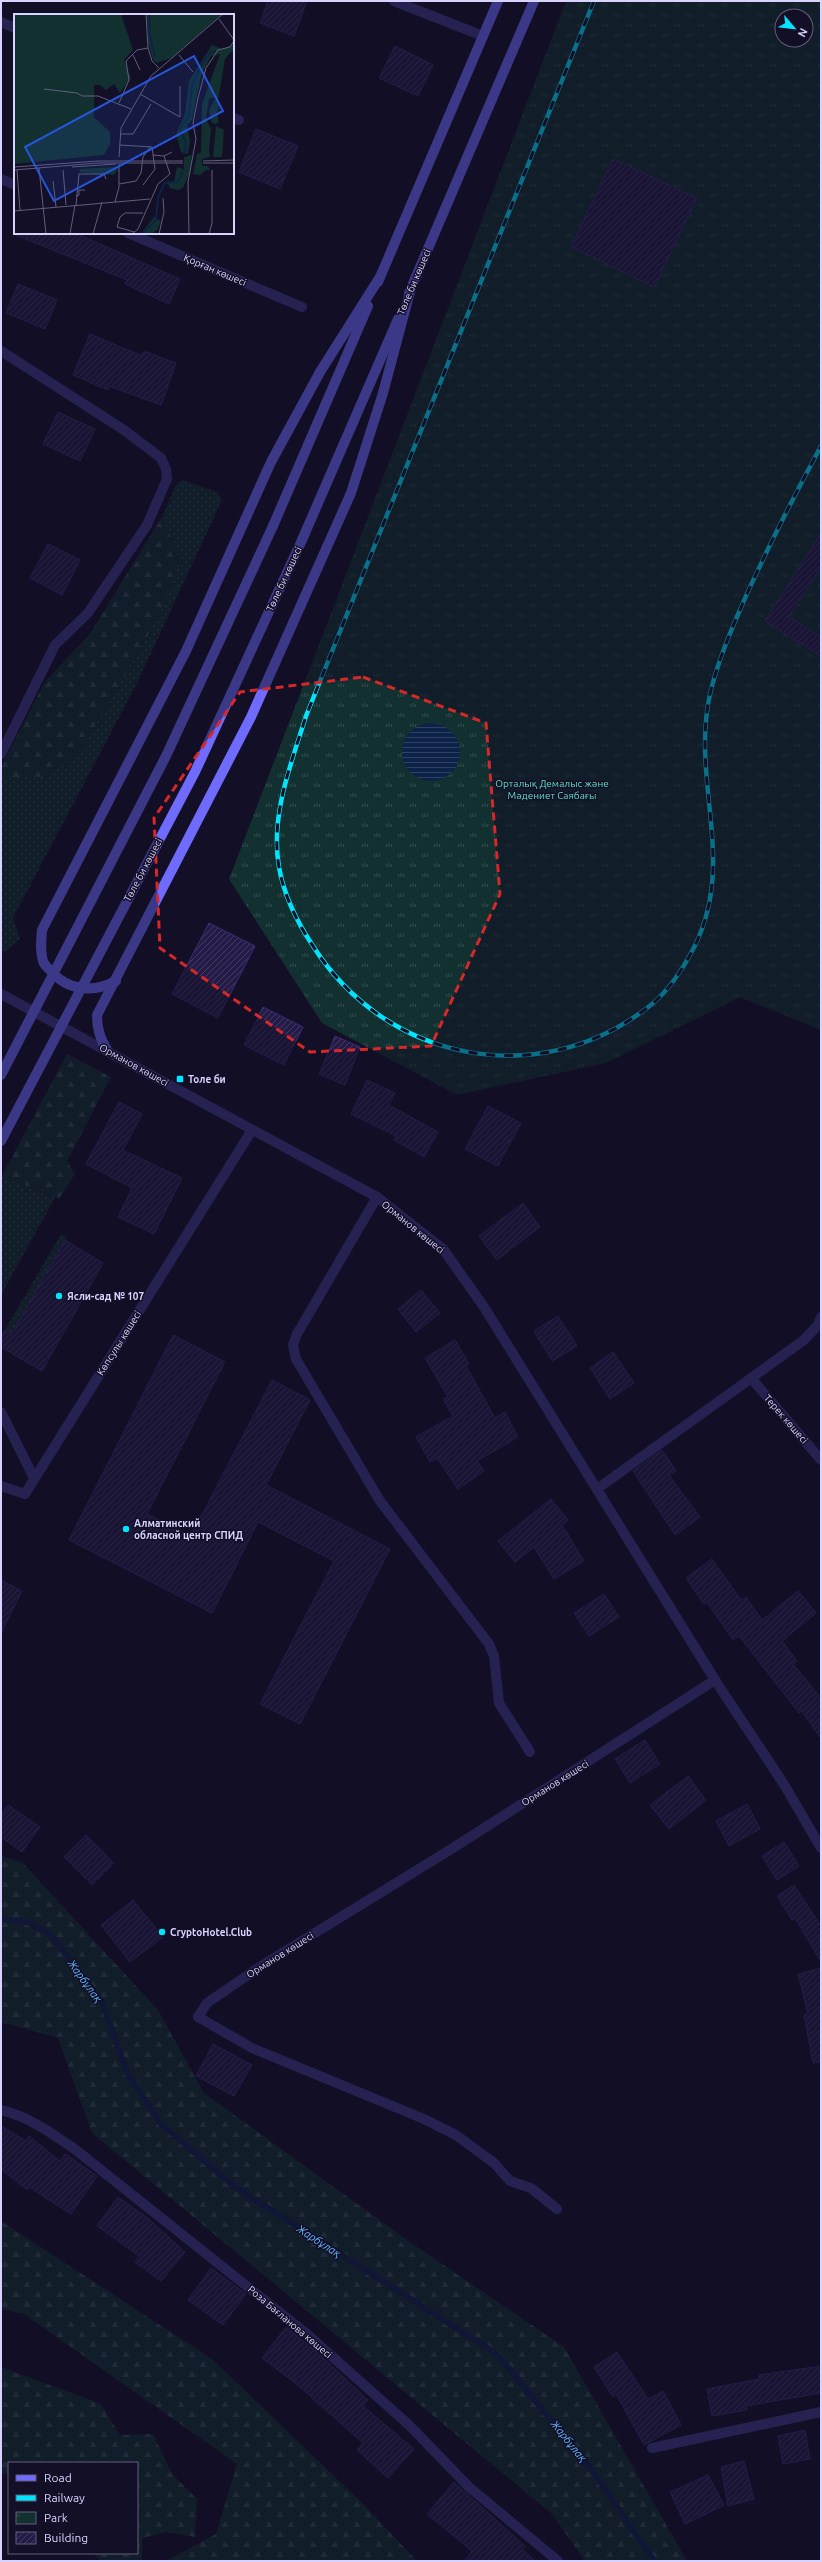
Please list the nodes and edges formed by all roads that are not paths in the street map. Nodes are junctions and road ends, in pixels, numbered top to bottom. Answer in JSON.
{"nodes":[{"id":1,"x":394,"y":1,"type":"edge"},
{"id":2,"x":498,"y":1,"type":"edge"},
{"id":3,"x":534,"y":1,"type":"edge"},
{"id":4,"x":1,"y":22,"type":"edge"},
{"id":5,"x":14,"y":28,"type":"edge"},
{"id":6,"x":483,"y":36,"type":"junction"},
{"id":7,"x":1,"y":179,"type":"edge"},
{"id":8,"x":14,"y":185,"type":"edge"},
{"id":9,"x":130,"y":234,"type":"edge"},
{"id":10,"x":380,"y":277,"type":"junction"},
{"id":11,"x":411,"y":288,"type":"junction"},
{"id":12,"x":302,"y":307,"type":"dead end"},
{"id":13,"x":1,"y":351,"type":"edge"},
{"id":14,"x":1,"y":754,"type":"edge"},
{"id":15,"x":116,"y":981,"type":"junction"},
{"id":16,"x":1,"y":994,"type":"edge"},
{"id":17,"x":108,"y":1050,"type":"junction"},
{"id":18,"x":1,"y":1075,"type":"edge"},
{"id":19,"x":252,"y":1130,"type":"junction"},
{"id":20,"x":1,"y":1141,"type":"edge"},
{"id":21,"x":377,"y":1197,"type":"junction"},
{"id":22,"x":821,"y":1318,"type":"edge"},
{"id":23,"x":751,"y":1378,"type":"junction"},
{"id":24,"x":1,"y":1412,"type":"edge"},
{"id":25,"x":821,"y":1460,"type":"edge"},
{"id":26,"x":34,"y":1478,"type":"junction"},
{"id":27,"x":1,"y":1486,"type":"edge"},
{"id":28,"x":597,"y":1489,"type":"junction"},
{"id":29,"x":715,"y":1680,"type":"junction"},
{"id":30,"x":530,"y":1752,"type":"dead end"},
{"id":31,"x":821,"y":1848,"type":"edge"},
{"id":32,"x":1,"y":2110,"type":"edge"},
{"id":33,"x":557,"y":2209,"type":"dead end"},
{"id":34,"x":821,"y":2412,"type":"edge"},
{"id":35,"x":652,"y":2448,"type":"dead end"},
{"id":36,"x":558,"y":2561,"type":"edge"}],
"edges":[{"from":1,"to":6,"type":"street"},
{"from":2,"to":6,"type":"main road"},
{"from":3,"to":11,"type":"main road","name":"Төле би көшесі"},
{"from":4,"to":5,"type":"street"},
{"from":6,"to":10,"type":"main road"},
{"from":7,"to":8,"type":"street"},
{"from":9,"to":12,"type":"street","name":"Қорған көшесі"},
{"from":10,"to":15,"type":"main road"},
{"from":10,"to":18,"type":"main road","bridge":true},
{"from":11,"to":15,"type":"main road"},
{"from":11,"to":20,"type":"main road","name":"Төле би көшесі","bridge":true},
{"from":13,"to":14,"type":"street"},
{"from":15,"to":17,"type":"main road"},
{"from":16,"to":17,"type":"street","name":"Орманов көшесі"},
{"from":17,"to":19,"type":"street","name":"Орманов көшесі"},
{"from":19,"to":21,"type":"street","name":"Орманов көшесі"},
{"from":19,"to":26,"type":"street","name":"Көпсулы көшесі"},
{"from":21,"to":28,"type":"street","name":"Орманов көшесі"},
{"from":21,"to":30,"type":"street"},
{"from":22,"to":23,"type":"street"},
{"from":23,"to":25,"type":"street","name":"Терек көшесі"},
{"from":23,"to":28,"type":"street"},
{"from":24,"to":26,"type":"street"},
{"from":26,"to":27,"type":"street","name":"Көпсулы көшесі"},
{"from":28,"to":29,"type":"street","name":"Орманов көшесі"},
{"from":29,"to":31,"type":"street","name":"Орманов көшесі"},
{"from":29,"to":33,"type":"street","name":"Орманов көшесі"},
{"from":32,"to":36,"type":"street","name":"Роза Бағланова көшесі"},
{"from":34,"to":35,"type":"street"}]}
